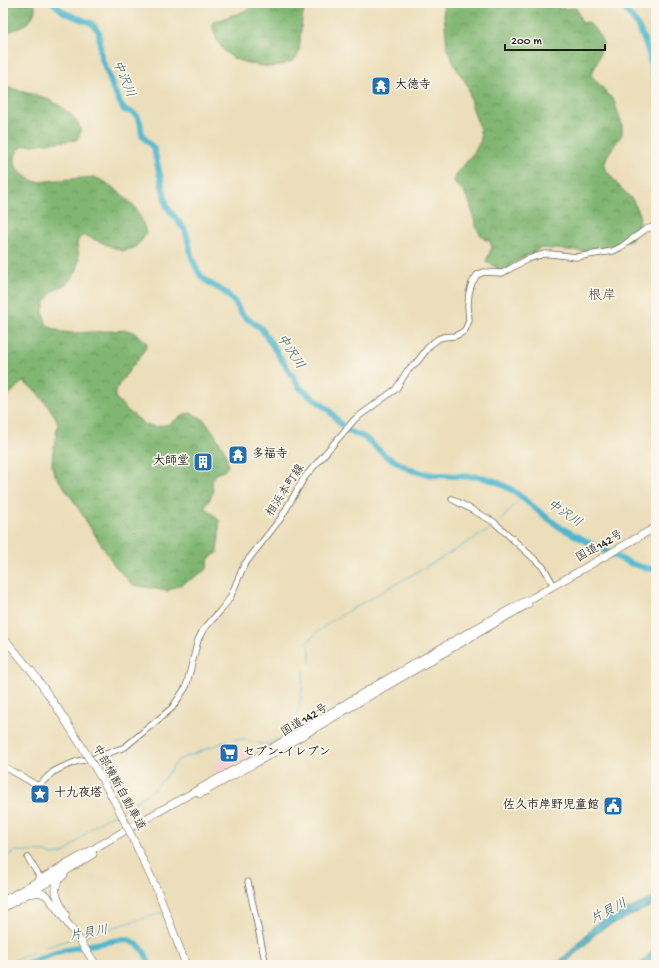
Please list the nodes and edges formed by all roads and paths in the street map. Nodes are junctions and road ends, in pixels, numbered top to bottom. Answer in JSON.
{"nodes":[{"id":1,"x":656,"y":226,"type":"edge"},
{"id":2,"x":452,"y":500,"type":"dead end"},
{"id":3,"x":656,"y":528,"type":"edge"},
{"id":4,"x":554,"y":586,"type":"junction"},
{"id":5,"x":3,"y":637,"type":"edge"},
{"id":6,"x":3,"y":766,"type":"edge"},
{"id":7,"x":90,"y":856,"type":"junction"},
{"id":8,"x":28,"y":858,"type":"dead end"},
{"id":9,"x":43,"y":881,"type":"junction"},
{"id":10,"x":248,"y":882,"type":"dead end"},
{"id":11,"x":3,"y":905,"type":"edge"},
{"id":12,"x":61,"y":910,"type":"junction"},
{"id":13,"x":96,"y":965,"type":"edge"},
{"id":14,"x":186,"y":965,"type":"edge"},
{"id":15,"x":266,"y":965,"type":"edge"}],
"edges":[{"from":1,"to":6,"type":"main road","name":"相浜本町線"},
{"from":2,"to":4,"type":"main road"},
{"from":3,"to":4,"type":"highway","name":"国道142号"},
{"from":4,"to":7,"type":"highway","name":"国道142号"},
{"from":4,"to":9,"type":"highway","name":"国道142号"},
{"from":5,"to":14,"type":"highway","name":"中部横断自動車道","bridge":true},
{"from":7,"to":9,"type":"highway","name":"国道142号"},
{"from":7,"to":12,"type":"highway"},
{"from":8,"to":9,"type":"main road"},
{"from":9,"to":11,"type":"highway","name":"国道142号"},
{"from":9,"to":12,"type":"highway"},
{"from":10,"to":15,"type":"main road"},
{"from":11,"to":12,"type":"highway"},
{"from":12,"to":13,"type":"highway"}]}
